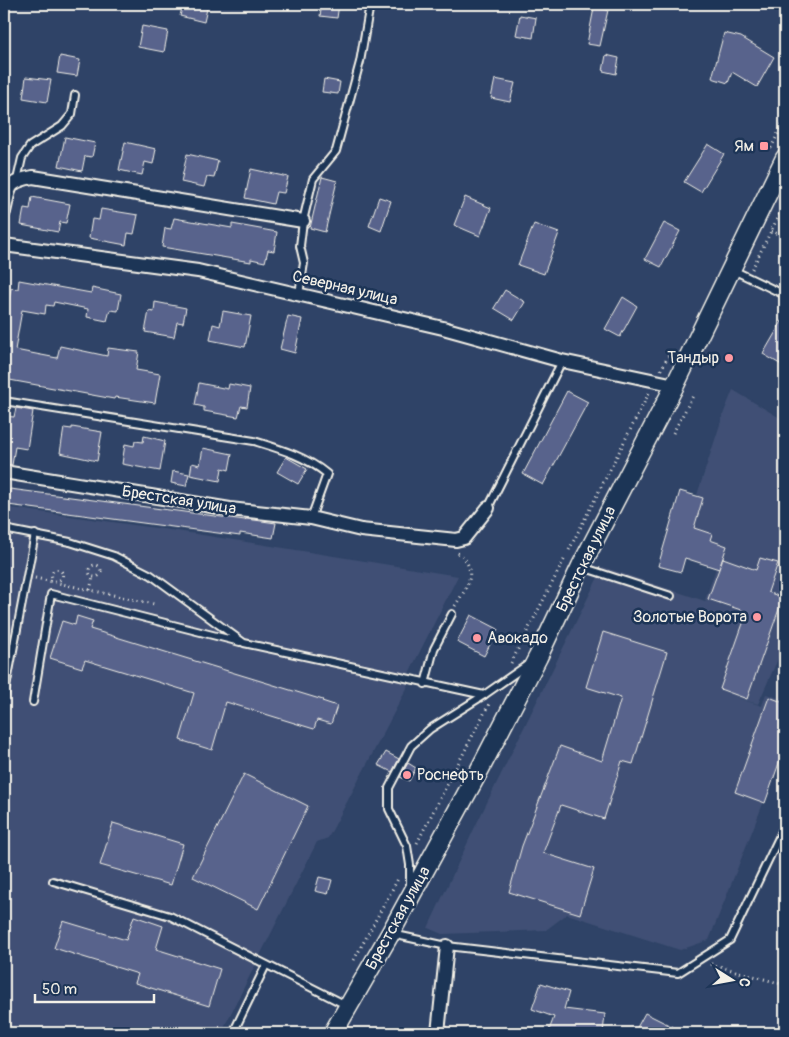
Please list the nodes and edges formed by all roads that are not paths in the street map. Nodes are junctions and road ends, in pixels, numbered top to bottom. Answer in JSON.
{"nodes":[{"id":1,"x":370,"y":4,"type":"edge"},
{"id":2,"x":75,"y":95,"type":"dead end"},
{"id":3,"x":777,"y":156,"type":"edge"},
{"id":4,"x":17,"y":180,"type":"junction"},
{"id":5,"x":4,"y":212,"type":"edge"},
{"id":6,"x":303,"y":221,"type":"junction"},
{"id":7,"x":4,"y":245,"type":"edge"},
{"id":8,"x":732,"y":269,"type":"junction"},
{"id":9,"x":299,"y":294,"type":"junction"},
{"id":10,"x":785,"y":295,"type":"edge"},
{"id":11,"x":562,"y":361,"type":"junction"},
{"id":12,"x":675,"y":385,"type":"junction"},
{"id":13,"x":4,"y":401,"type":"edge"},
{"id":14,"x":4,"y":472,"type":"edge"},
{"id":15,"x":488,"y":508,"type":"joint"},
{"id":16,"x":311,"y":518,"type":"junction"},
{"id":17,"x":4,"y":529,"type":"edge"},
{"id":18,"x":35,"y":534,"type":"junction"},
{"id":19,"x":581,"y":566,"type":"junction"},
{"id":20,"x":671,"y":596,"type":"dead end"},
{"id":21,"x":452,"y":614,"type":"road end"},
{"id":22,"x":244,"y":643,"type":"junction"},
{"id":23,"x":538,"y":657,"type":"junction"},
{"id":24,"x":425,"y":684,"type":"junction"},
{"id":25,"x":484,"y":695,"type":"junction"},
{"id":26,"x":4,"y":698,"type":"edge"},
{"id":27,"x":33,"y":702,"type":"dead end"},
{"id":28,"x":785,"y":825,"type":"edge"},
{"id":29,"x":53,"y":881,"type":"dead end"},
{"id":30,"x":406,"y":904,"type":"junction"},
{"id":31,"x":390,"y":934,"type":"junction"},
{"id":32,"x":447,"y":946,"type":"junction"},
{"id":33,"x":266,"y":965,"type":"junction"},
{"id":34,"x":348,"y":1006,"type":"junction"},
{"id":35,"x":232,"y":1033,"type":"edge"},
{"id":36,"x":333,"y":1033,"type":"edge"},
{"id":37,"x":438,"y":1033,"type":"edge"}],
"edges":[{"from":1,"to":6,"type":"lane"},
{"from":2,"to":4,"type":"lane"},
{"from":3,"to":8,"type":"main road","name":"Брестская улица"},
{"from":4,"to":5,"type":"street"},
{"from":4,"to":6,"type":"street"},
{"from":6,"to":9,"type":"lane"},
{"from":7,"to":9,"type":"street","name":"Северная улица"},
{"from":8,"to":10,"type":"lane"},
{"from":8,"to":12,"type":"main road","name":"Брестская улица"},
{"from":9,"to":11,"type":"street","name":"Северная улица"},
{"from":11,"to":12,"type":"street","name":"Северная улица"},
{"from":11,"to":15,"type":"lane"},
{"from":12,"to":19,"type":"main road","name":"Брестская улица"},
{"from":13,"to":16,"type":"lane"},
{"from":14,"to":16,"type":"street","name":"Брестская улица"},
{"from":15,"to":16,"type":"street","name":"Брестская улица"},
{"from":17,"to":18,"type":"lane"},
{"from":18,"to":22,"type":"lane"},
{"from":18,"to":26,"type":"lane"},
{"from":19,"to":20,"type":"lane"},
{"from":19,"to":23,"type":"main road","name":"Брестская улица"},
{"from":21,"to":24,"type":"lane"},
{"from":22,"to":24,"type":"lane"},
{"from":22,"to":27,"type":"lane"},
{"from":23,"to":25,"type":"lane"},
{"from":23,"to":30,"type":"main road","name":"Брестская улица"},
{"from":24,"to":25,"type":"lane"},
{"from":25,"to":30,"type":"lane"},
{"from":28,"to":32,"type":"lane"},
{"from":29,"to":33,"type":"lane"},
{"from":30,"to":31,"type":"main road","name":"Брестская улица"},
{"from":31,"to":32,"type":"lane"},
{"from":31,"to":34,"type":"main road","name":"Брестская улица"},
{"from":32,"to":37,"type":"street"},
{"from":33,"to":34,"type":"lane"},
{"from":33,"to":35,"type":"lane"},
{"from":34,"to":36,"type":"main road","name":"Брестская улица"}]}
